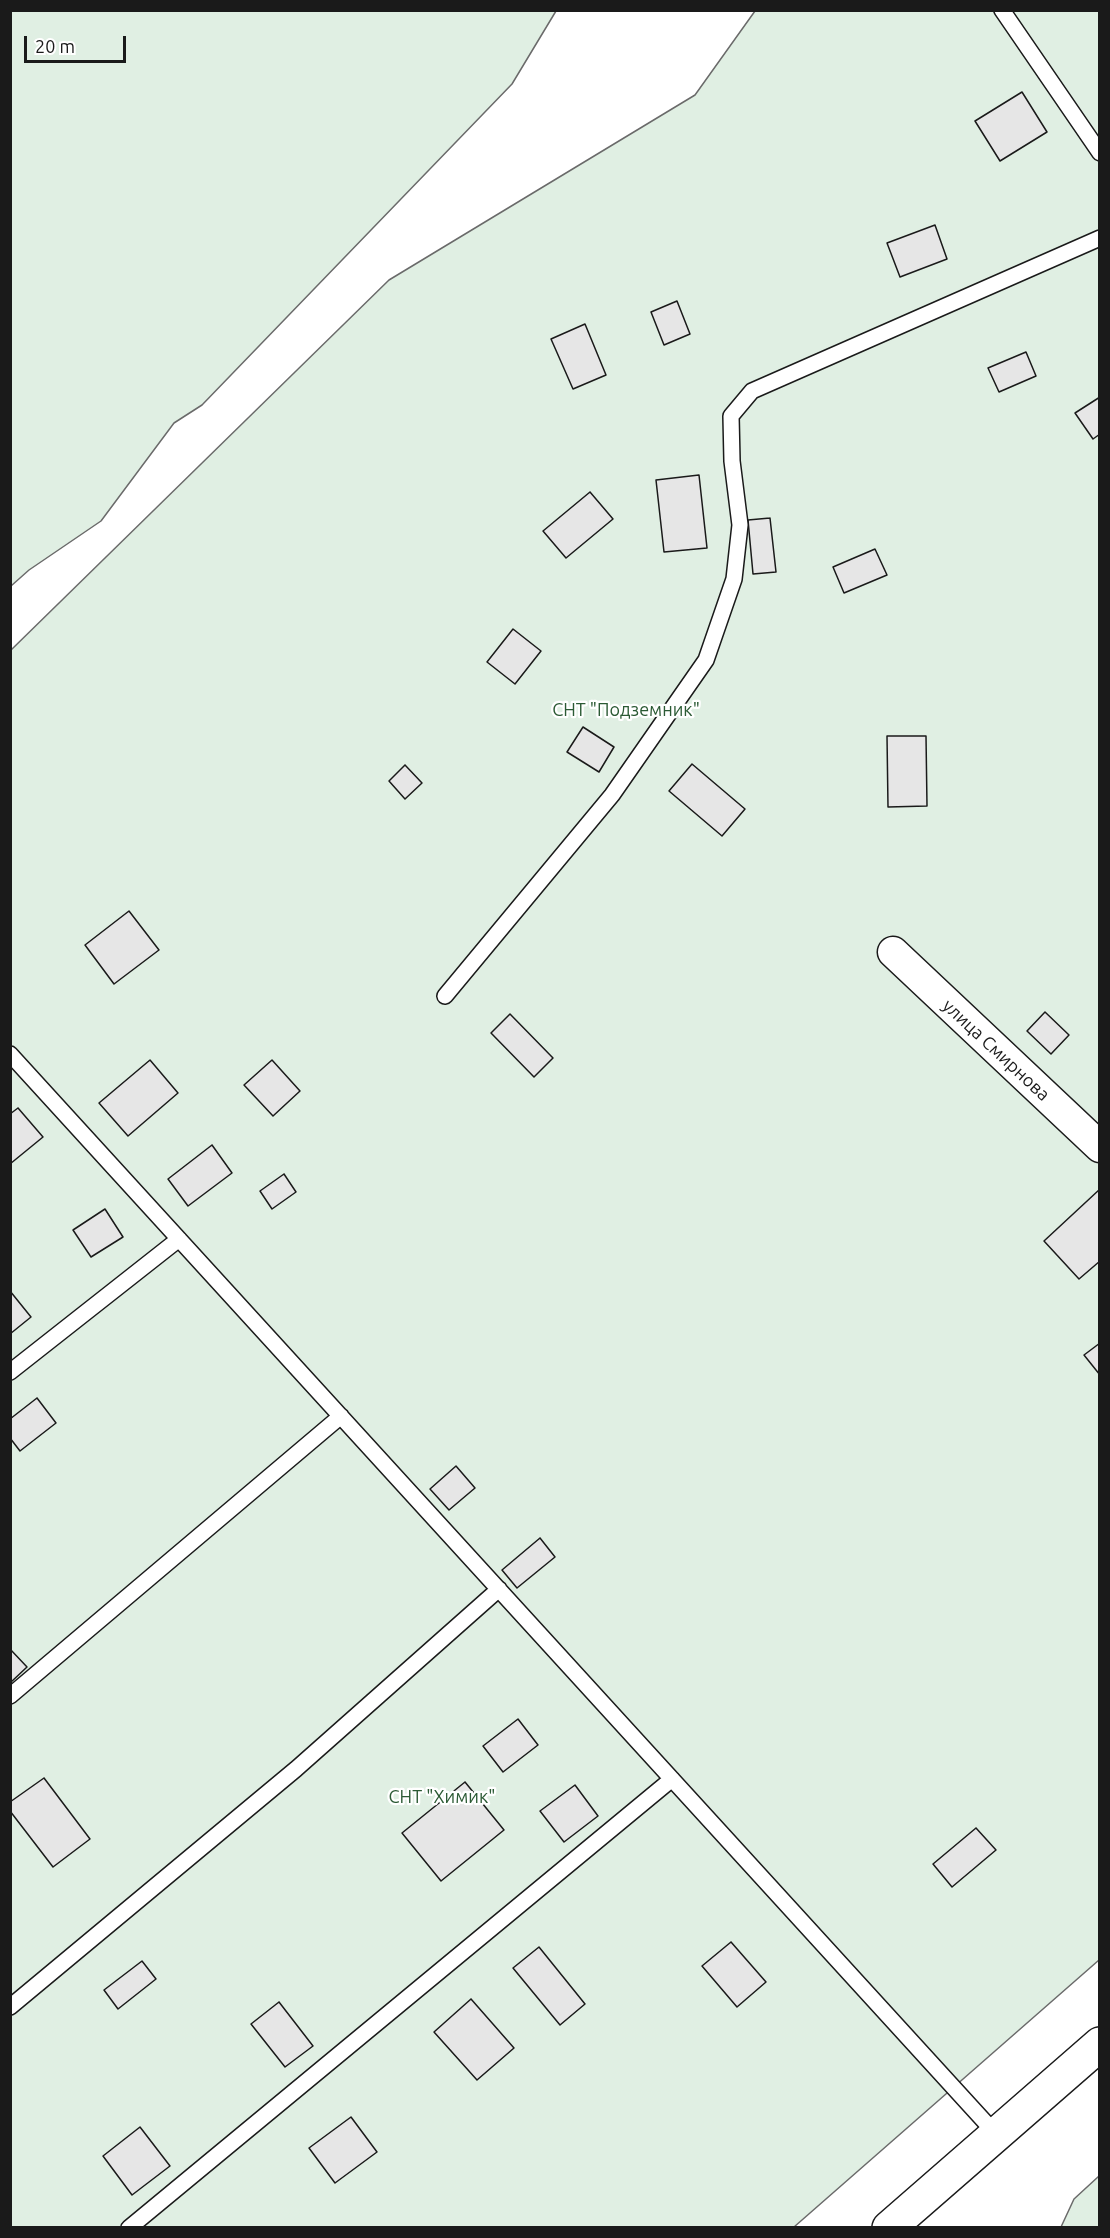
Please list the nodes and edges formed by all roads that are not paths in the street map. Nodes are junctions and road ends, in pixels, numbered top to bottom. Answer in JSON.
{"nodes":[{"id":1,"x":1002,"y":10,"type":"edge"},
{"id":2,"x":1100,"y":153,"type":"edge"},
{"id":3,"x":1100,"y":238,"type":"edge"},
{"id":4,"x":893,"y":952,"type":"dead end"},
{"id":5,"x":445,"y":996,"type":"dead end"},
{"id":6,"x":10,"y":1054,"type":"edge"},
{"id":7,"x":1100,"y":1147,"type":"edge"},
{"id":8,"x":179,"y":1239,"type":"junction"},
{"id":9,"x":10,"y":1371,"type":"edge"},
{"id":10,"x":341,"y":1416,"type":"junction"},
{"id":11,"x":499,"y":1589,"type":"junction"},
{"id":12,"x":10,"y":1696,"type":"edge"},
{"id":13,"x":672,"y":1779,"type":"junction"},
{"id":14,"x":10,"y":2007,"type":"edge"},
{"id":15,"x":1100,"y":2044,"type":"edge"},
{"id":16,"x":996,"y":2134,"type":"junction"},
{"id":17,"x":129,"y":2228,"type":"edge"},
{"id":18,"x":889,"y":2228,"type":"edge"}],
"edges":[{"from":1,"to":2,"type":"lane"},
{"from":3,"to":5,"type":"lane"},
{"from":4,"to":7,"type":"street","name":"улица Смирнова"},
{"from":6,"to":8,"type":"lane"},
{"from":8,"to":9,"type":"lane"},
{"from":8,"to":10,"type":"lane"},
{"from":10,"to":11,"type":"lane"},
{"from":10,"to":12,"type":"lane"},
{"from":11,"to":13,"type":"lane"},
{"from":11,"to":14,"type":"lane"},
{"from":13,"to":16,"type":"lane"},
{"from":13,"to":17,"type":"lane"},
{"from":15,"to":16,"type":"main road"},
{"from":16,"to":18,"type":"main road"}]}
